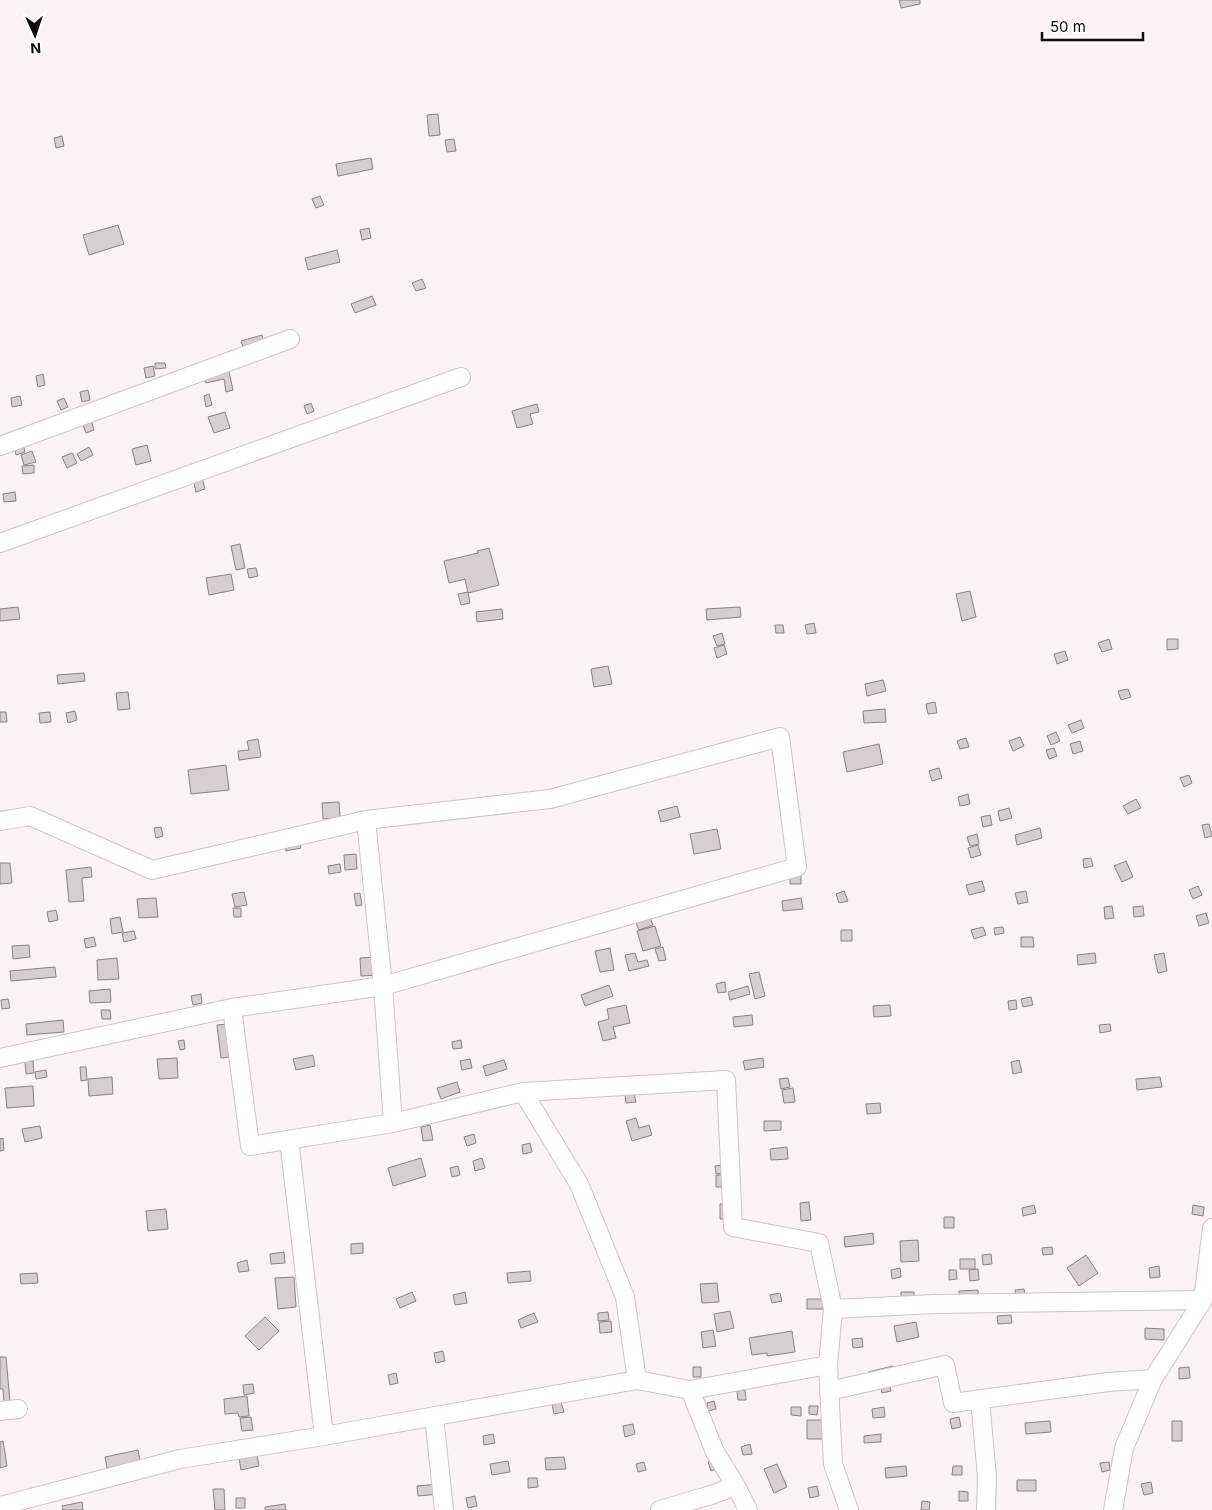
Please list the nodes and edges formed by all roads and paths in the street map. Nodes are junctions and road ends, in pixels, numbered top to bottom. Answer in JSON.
{"nodes":[{"id":1,"x":290,"y":339,"type":"dead end"},
{"id":2,"x":461,"y":377,"type":"dead end"},
{"id":3,"x":0,"y":446,"type":"edge"},
{"id":4,"x":0,"y":543,"type":"edge"},
{"id":5,"x":366,"y":820,"type":"junction"},
{"id":6,"x":0,"y":822,"type":"edge"},
{"id":7,"x":383,"y":986,"type":"junction"},
{"id":8,"x":232,"y":1008,"type":"junction"},
{"id":9,"x":0,"y":1058,"type":"edge"},
{"id":10,"x":524,"y":1092,"type":"junction"},
{"id":11,"x":393,"y":1123,"type":"junction"},
{"id":12,"x":289,"y":1140,"type":"junction"},
{"id":13,"x":1212,"y":1228,"type":"edge"},
{"id":14,"x":1203,"y":1300,"type":"junction"},
{"id":15,"x":833,"y":1309,"type":"junction"},
{"id":16,"x":828,"y":1365,"type":"junction"},
{"id":17,"x":1153,"y":1379,"type":"junction"},
{"id":18,"x":637,"y":1380,"type":"junction"},
{"id":19,"x":690,"y":1390,"type":"junction"},
{"id":20,"x":829,"y":1391,"type":"junction"},
{"id":21,"x":980,"y":1399,"type":"junction"},
{"id":22,"x":18,"y":1409,"type":"dead end"},
{"id":23,"x":0,"y":1412,"type":"edge"},
{"id":24,"x":434,"y":1416,"type":"junction"},
{"id":25,"x":324,"y":1436,"type":"junction"},
{"id":26,"x":736,"y":1486,"type":"junction"},
{"id":27,"x":0,"y":1506,"type":"edge"},
{"id":28,"x":444,"y":1510,"type":"edge"},
{"id":29,"x":660,"y":1510,"type":"edge"},
{"id":30,"x":748,"y":1510,"type":"edge"},
{"id":31,"x":849,"y":1510,"type":"edge"},
{"id":32,"x":986,"y":1510,"type":"edge"},
{"id":33,"x":1113,"y":1510,"type":"edge"}],
"edges":[{"from":1,"to":3,"type":"street"},
{"from":2,"to":4,"type":"street"},
{"from":5,"to":6,"type":"street"},
{"from":5,"to":7,"type":"street"},
{"from":5,"to":7,"type":"street"},
{"from":7,"to":8,"type":"street"},
{"from":7,"to":11,"type":"street"},
{"from":8,"to":9,"type":"street"},
{"from":8,"to":12,"type":"street"},
{"from":10,"to":11,"type":"street"},
{"from":10,"to":15,"type":"street"},
{"from":10,"to":18,"type":"street"},
{"from":11,"to":12,"type":"street"},
{"from":12,"to":25,"type":"street"},
{"from":13,"to":14,"type":"street"},
{"from":14,"to":15,"type":"street"},
{"from":14,"to":17,"type":"street"},
{"from":15,"to":16,"type":"street"},
{"from":16,"to":19,"type":"street"},
{"from":16,"to":20,"type":"street"},
{"from":17,"to":21,"type":"street"},
{"from":17,"to":33,"type":"street"},
{"from":18,"to":19,"type":"street"},
{"from":18,"to":24,"type":"street"},
{"from":19,"to":26,"type":"street"},
{"from":20,"to":21,"type":"street"},
{"from":20,"to":31,"type":"street"},
{"from":21,"to":32,"type":"street"},
{"from":22,"to":23,"type":"street"},
{"from":24,"to":25,"type":"street"},
{"from":24,"to":28,"type":"street"},
{"from":25,"to":27,"type":"street"},
{"from":26,"to":29,"type":"street"},
{"from":26,"to":30,"type":"street"}]}
